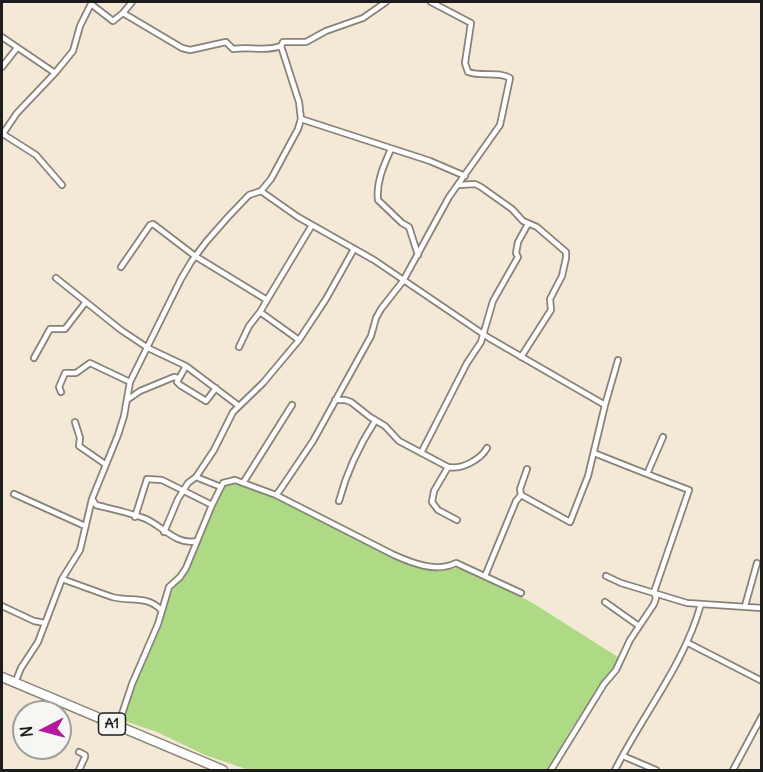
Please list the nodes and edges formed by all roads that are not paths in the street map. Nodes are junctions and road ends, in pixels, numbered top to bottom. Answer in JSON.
{"nodes":[{"id":1,"x":91,"y":2,"type":"edge"},
{"id":2,"x":132,"y":2,"type":"edge"},
{"id":3,"x":386,"y":2,"type":"edge"},
{"id":4,"x":431,"y":2,"type":"edge"},
{"id":5,"x":123,"y":13,"type":"junction"},
{"id":6,"x":2,"y":37,"type":"edge"},
{"id":7,"x":281,"y":46,"type":"junction"},
{"id":8,"x":17,"y":48,"type":"junction"},
{"id":9,"x":2,"y":67,"type":"edge"},
{"id":10,"x":55,"y":73,"type":"junction"},
{"id":11,"x":301,"y":119,"type":"junction"},
{"id":12,"x":2,"y":134,"type":"edge"},
{"id":13,"x":391,"y":149,"type":"junction"},
{"id":14,"x":465,"y":176,"type":"junction"},
{"id":15,"x":62,"y":185,"type":"dead end"},
{"id":16,"x":459,"y":185,"type":"junction"},
{"id":17,"x":261,"y":191,"type":"junction"},
{"id":18,"x":528,"y":224,"type":"junction"},
{"id":19,"x":312,"y":225,"type":"junction"},
{"id":20,"x":354,"y":249,"type":"junction"},
{"id":21,"x":418,"y":255,"type":"junction"},
{"id":22,"x":195,"y":256,"type":"junction"},
{"id":23,"x":121,"y":267,"type":"dead end"},
{"id":24,"x":56,"y":278,"type":"dead end"},
{"id":25,"x":403,"y":281,"type":"junction"},
{"id":26,"x":267,"y":300,"type":"junction"},
{"id":27,"x":85,"y":303,"type":"junction"},
{"id":28,"x":260,"y":312,"type":"junction"},
{"id":29,"x":482,"y":333,"type":"junction"},
{"id":30,"x":298,"y":340,"type":"junction"},
{"id":31,"x":239,"y":347,"type":"dead end"},
{"id":32,"x":148,"y":348,"type":"junction"},
{"id":33,"x":521,"y":357,"type":"junction"},
{"id":34,"x":34,"y":358,"type":"dead end"},
{"id":35,"x":618,"y":360,"type":"dead end"},
{"id":36,"x":186,"y":366,"type":"junction"},
{"id":37,"x":178,"y":378,"type":"junction"},
{"id":38,"x":130,"y":382,"type":"junction"},
{"id":39,"x":216,"y":388,"type":"junction"},
{"id":40,"x":61,"y":392,"type":"dead end"},
{"id":41,"x":127,"y":400,"type":"junction"},
{"id":42,"x":335,"y":400,"type":"junction"},
{"id":43,"x":292,"y":405,"type":"dead end"},
{"id":44,"x":605,"y":405,"type":"junction"},
{"id":45,"x":239,"y":406,"type":"junction"},
{"id":46,"x":375,"y":421,"type":"junction"},
{"id":47,"x":75,"y":423,"type":"dead end"},
{"id":48,"x":663,"y":437,"type":"dead end"},
{"id":49,"x":487,"y":448,"type":"dead end"},
{"id":50,"x":421,"y":453,"type":"junction"},
{"id":51,"x":594,"y":453,"type":"junction"},
{"id":52,"x":105,"y":464,"type":"junction"},
{"id":53,"x":448,"y":467,"type":"junction"},
{"id":54,"x":527,"y":469,"type":"dead end"},
{"id":55,"x":647,"y":474,"type":"junction"},
{"id":56,"x":196,"y":477,"type":"junction"},
{"id":57,"x":243,"y":483,"type":"junction"},
{"id":58,"x":221,"y":487,"type":"junction"},
{"id":59,"x":183,"y":491,"type":"junction"},
{"id":60,"x":15,"y":494,"type":"dead end"},
{"id":61,"x":276,"y":495,"type":"junction"},
{"id":62,"x":521,"y":495,"type":"junction"},
{"id":63,"x":92,"y":499,"type":"junction"},
{"id":64,"x":339,"y":501,"type":"dead end"},
{"id":65,"x":212,"y":505,"type":"junction"},
{"id":66,"x":135,"y":517,"type":"junction"},
{"id":67,"x":457,"y":519,"type":"dead end"},
{"id":68,"x":86,"y":526,"type":"junction"},
{"id":69,"x":164,"y":532,"type":"junction"},
{"id":70,"x":197,"y":541,"type":"junction"},
{"id":71,"x":757,"y":563,"type":"dead end"},
{"id":72,"x":485,"y":576,"type":"junction"},
{"id":73,"x":606,"y":576,"type":"dead end"},
{"id":74,"x":62,"y":579,"type":"junction"},
{"id":75,"x":654,"y":592,"type":"junction"},
{"id":76,"x":521,"y":593,"type":"dead end"},
{"id":77,"x":605,"y":602,"type":"dead end"},
{"id":78,"x":701,"y":604,"type":"junction"},
{"id":79,"x":2,"y":606,"type":"edge"},
{"id":80,"x":745,"y":606,"type":"junction"},
{"id":81,"x":762,"y":608,"type":"edge"},
{"id":82,"x":161,"y":610,"type":"junction"},
{"id":83,"x":45,"y":623,"type":"junction"},
{"id":84,"x":639,"y":626,"type":"junction"},
{"id":85,"x":688,"y":644,"type":"junction"},
{"id":86,"x":2,"y":677,"type":"edge"},
{"id":87,"x":762,"y":681,"type":"edge"},
{"id":88,"x":15,"y":682,"type":"junction"},
{"id":89,"x":762,"y":716,"type":"edge"},
{"id":90,"x":118,"y":727,"type":"junction"},
{"id":91,"x":79,"y":752,"type":"dead end"},
{"id":92,"x":623,"y":756,"type":"junction"},
{"id":93,"x":79,"y":771,"type":"edge"},
{"id":94,"x":223,"y":771,"type":"edge"},
{"id":95,"x":550,"y":771,"type":"edge"},
{"id":96,"x":615,"y":771,"type":"edge"},
{"id":97,"x":656,"y":771,"type":"edge"},
{"id":98,"x":733,"y":771,"type":"edge"}],
"edges":[{"from":1,"to":5,"type":"street"},
{"from":1,"to":10,"type":"street"},
{"from":2,"to":5,"type":"street"},
{"from":3,"to":7,"type":"street"},
{"from":4,"to":14,"type":"street"},
{"from":5,"to":7,"type":"street"},
{"from":6,"to":8,"type":"street"},
{"from":7,"to":11,"type":"street"},
{"from":8,"to":9,"type":"street"},
{"from":8,"to":10,"type":"street"},
{"from":10,"to":12,"type":"street"},
{"from":11,"to":13,"type":"street"},
{"from":11,"to":17,"type":"street"},
{"from":12,"to":15,"type":"street"},
{"from":13,"to":14,"type":"street"},
{"from":13,"to":21,"type":"street"},
{"from":14,"to":16,"type":"street"},
{"from":16,"to":18,"type":"street"},
{"from":16,"to":21,"type":"street"},
{"from":17,"to":19,"type":"street"},
{"from":17,"to":22,"type":"street"},
{"from":18,"to":29,"type":"street"},
{"from":18,"to":33,"type":"street"},
{"from":19,"to":20,"type":"street"},
{"from":19,"to":26,"type":"street"},
{"from":20,"to":25,"type":"street"},
{"from":20,"to":30,"type":"street"},
{"from":21,"to":25,"type":"street"},
{"from":22,"to":23,"type":"street"},
{"from":22,"to":26,"type":"street"},
{"from":22,"to":32,"type":"street"},
{"from":24,"to":27,"type":"street"},
{"from":25,"to":29,"type":"street"},
{"from":25,"to":42,"type":"street"},
{"from":26,"to":28,"type":"street"},
{"from":27,"to":32,"type":"street"},
{"from":27,"to":34,"type":"street"},
{"from":28,"to":30,"type":"street"},
{"from":28,"to":31,"type":"street"},
{"from":29,"to":33,"type":"street"},
{"from":29,"to":50,"type":"street"},
{"from":30,"to":45,"type":"street"},
{"from":32,"to":36,"type":"street"},
{"from":32,"to":38,"type":"street"},
{"from":33,"to":44,"type":"street"},
{"from":35,"to":44,"type":"street"},
{"from":36,"to":37,"type":"street"},
{"from":36,"to":39,"type":"street"},
{"from":37,"to":39,"type":"street"},
{"from":37,"to":41,"type":"street"},
{"from":38,"to":40,"type":"street"},
{"from":38,"to":41,"type":"street"},
{"from":39,"to":45,"type":"street"},
{"from":41,"to":52,"type":"street"},
{"from":42,"to":46,"type":"street"},
{"from":42,"to":61,"type":"street"},
{"from":43,"to":57,"type":"street"},
{"from":44,"to":51,"type":"street"},
{"from":45,"to":56,"type":"street"},
{"from":46,"to":50,"type":"street"},
{"from":46,"to":64,"type":"street"},
{"from":47,"to":52,"type":"street"},
{"from":48,"to":55,"type":"street"},
{"from":49,"to":53,"type":"street"},
{"from":50,"to":53,"type":"street"},
{"from":51,"to":55,"type":"street"},
{"from":51,"to":62,"type":"street"},
{"from":52,"to":63,"type":"street"},
{"from":53,"to":67,"type":"street"},
{"from":54,"to":62,"type":"street"},
{"from":55,"to":75,"type":"street"},
{"from":56,"to":58,"type":"street"},
{"from":56,"to":59,"type":"street"},
{"from":57,"to":58,"type":"street"},
{"from":57,"to":61,"type":"street"},
{"from":58,"to":65,"type":"street"},
{"from":59,"to":65,"type":"street"},
{"from":59,"to":66,"type":"street"},
{"from":59,"to":69,"type":"street"},
{"from":60,"to":68,"type":"street"},
{"from":61,"to":72,"type":"street"},
{"from":62,"to":72,"type":"street"},
{"from":63,"to":66,"type":"street"},
{"from":63,"to":68,"type":"street"},
{"from":65,"to":70,"type":"street"},
{"from":66,"to":69,"type":"street"},
{"from":68,"to":74,"type":"street"},
{"from":69,"to":70,"type":"street"},
{"from":70,"to":82,"type":"street"},
{"from":71,"to":80,"type":"street"},
{"from":72,"to":76,"type":"street"},
{"from":73,"to":75,"type":"street"},
{"from":74,"to":82,"type":"street"},
{"from":74,"to":83,"type":"street"},
{"from":75,"to":78,"type":"street"},
{"from":75,"to":84,"type":"street"},
{"from":77,"to":84,"type":"street"},
{"from":78,"to":80,"type":"street"},
{"from":78,"to":85,"type":"street"},
{"from":79,"to":83,"type":"street"},
{"from":80,"to":81,"type":"street"},
{"from":82,"to":90,"type":"street"},
{"from":83,"to":88,"type":"street"},
{"from":84,"to":95,"type":"street"},
{"from":85,"to":87,"type":"street"},
{"from":85,"to":92,"type":"street"},
{"from":86,"to":88,"type":"highway","number":"A1"},
{"from":88,"to":90,"type":"highway","number":"A1"},
{"from":89,"to":98,"type":"street"},
{"from":90,"to":94,"type":"highway","number":"A1"},
{"from":91,"to":93,"type":"street"},
{"from":92,"to":96,"type":"street"},
{"from":92,"to":97,"type":"street"}]}
